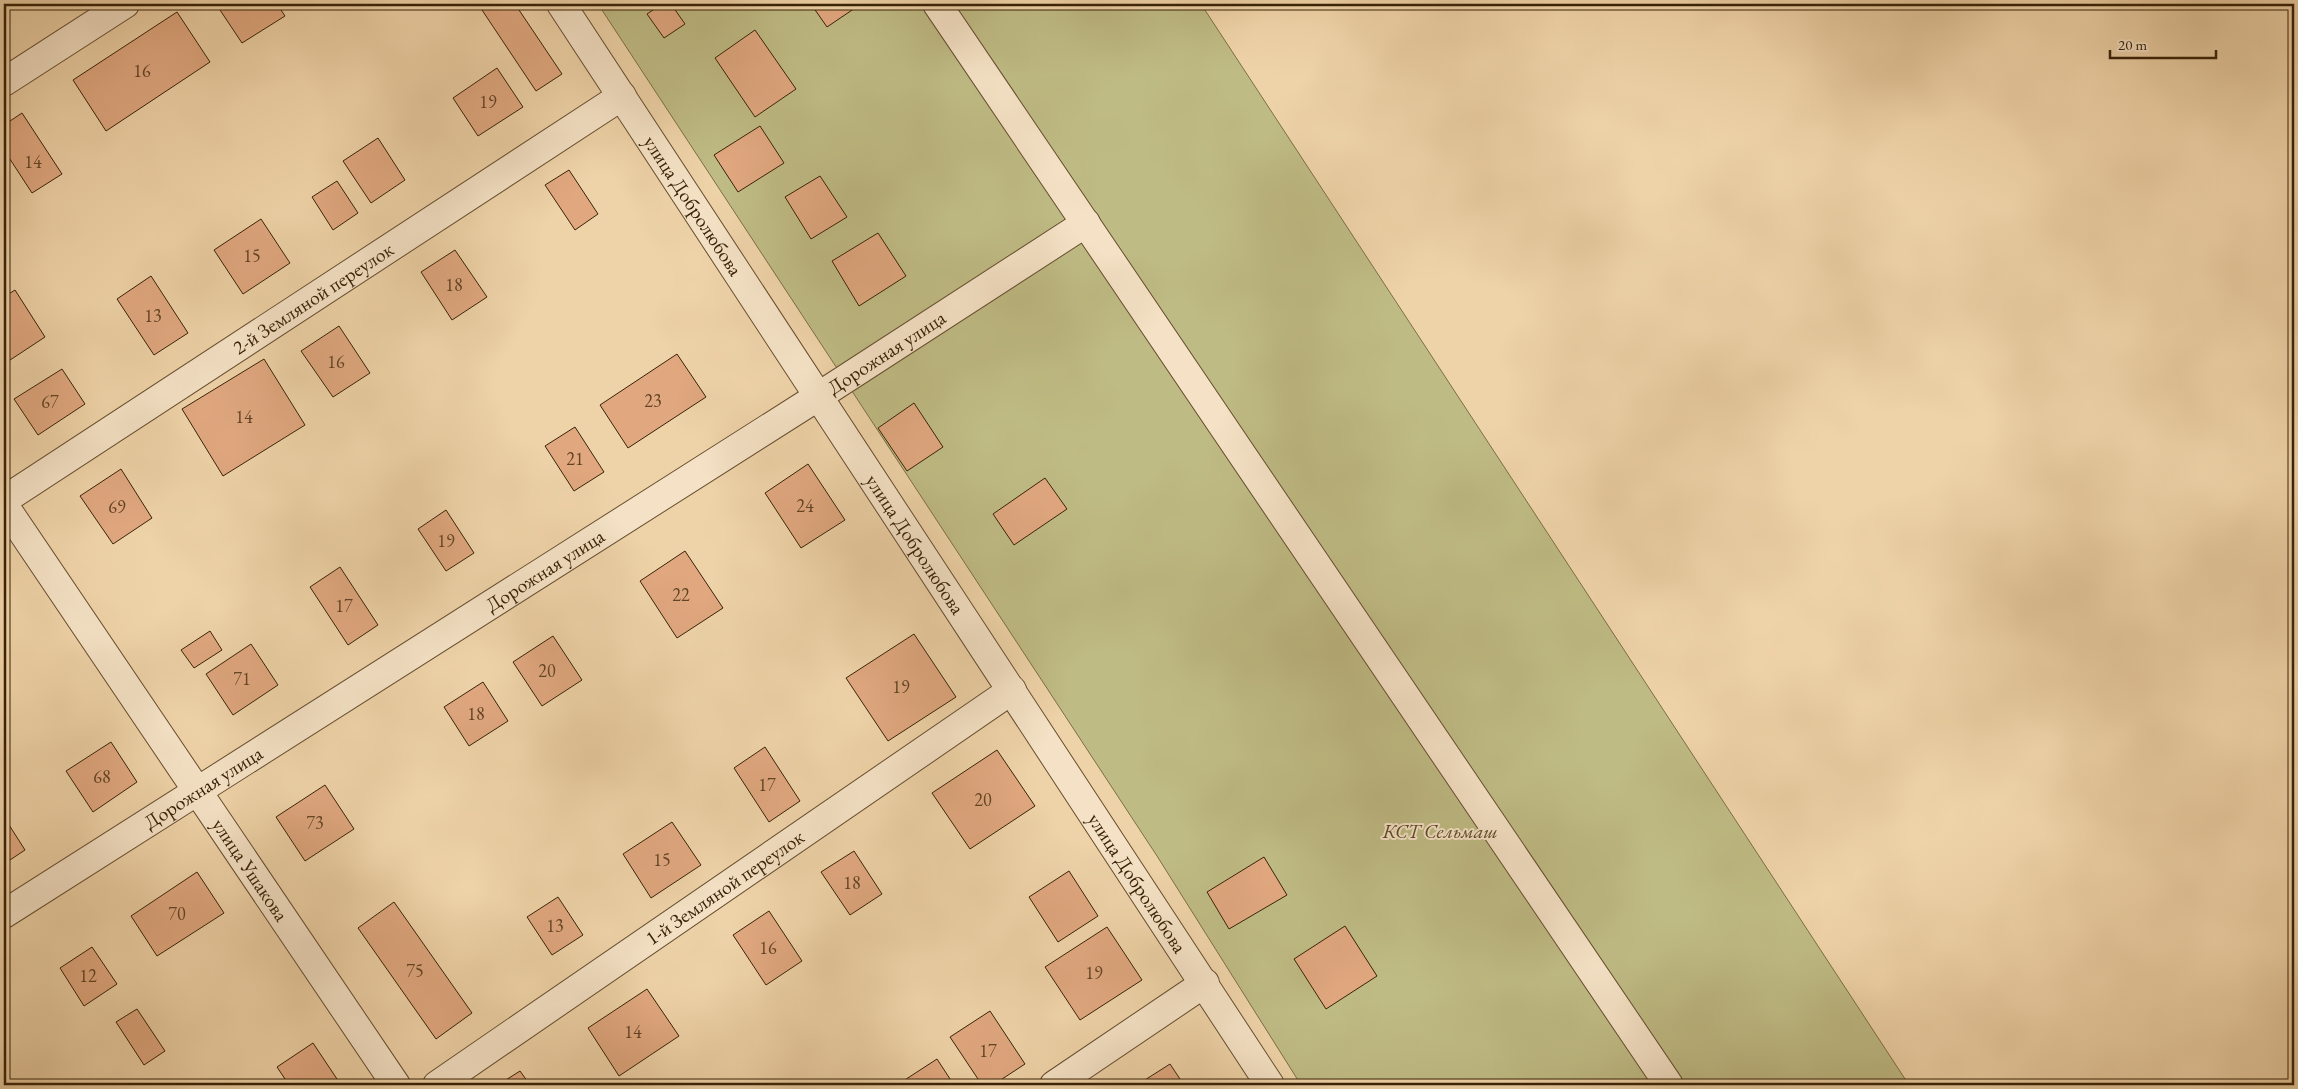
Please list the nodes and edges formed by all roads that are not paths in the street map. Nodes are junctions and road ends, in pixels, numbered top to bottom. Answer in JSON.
{"nodes":[{"id":1,"x":125,"y":4,"type":"edge"},
{"id":2,"x":561,"y":4,"type":"edge"},
{"id":3,"x":937,"y":4,"type":"edge"},
{"id":4,"x":4,"y":82,"type":"edge"},
{"id":5,"x":622,"y":96,"type":"junction"},
{"id":6,"x":1086,"y":223,"type":"junction"},
{"id":7,"x":819,"y":396,"type":"junction"},
{"id":8,"x":4,"y":500,"type":"edge"},
{"id":9,"x":4,"y":505,"type":"edge"},
{"id":10,"x":1012,"y":690,"type":"junction"},
{"id":11,"x":197,"y":791,"type":"junction"},
{"id":12,"x":4,"y":914,"type":"edge"},
{"id":13,"x":1205,"y":983,"type":"junction"},
{"id":14,"x":396,"y":1085,"type":"edge"},
{"id":15,"x":437,"y":1085,"type":"edge"},
{"id":16,"x":1054,"y":1085,"type":"edge"},
{"id":17,"x":1270,"y":1085,"type":"edge"},
{"id":18,"x":1669,"y":1085,"type":"edge"}],
"edges":[{"from":1,"to":4,"type":"street"},
{"from":2,"to":5,"type":"street","name":"улица Добролюбова"},
{"from":3,"to":6,"type":"street"},
{"from":5,"to":7,"type":"street","name":"улица Добролюбова"},
{"from":5,"to":8,"type":"street","name":"2-й Земляной переулок"},
{"from":6,"to":7,"type":"street","name":"Дорожная улица"},
{"from":6,"to":18,"type":"street"},
{"from":7,"to":10,"type":"street","name":"улица Добролюбова"},
{"from":7,"to":11,"type":"street","name":"Дорожная улица"},
{"from":9,"to":11,"type":"street","name":"улица Ушакова"},
{"from":10,"to":13,"type":"street","name":"улица Добролюбова"},
{"from":10,"to":15,"type":"street","name":"1-й Земляной переулок"},
{"from":11,"to":12,"type":"street","name":"Дорожная улица"},
{"from":11,"to":14,"type":"street","name":"улица Ушакова"},
{"from":13,"to":16,"type":"street"},
{"from":13,"to":17,"type":"street","name":"улица Добролюбова"}]}
